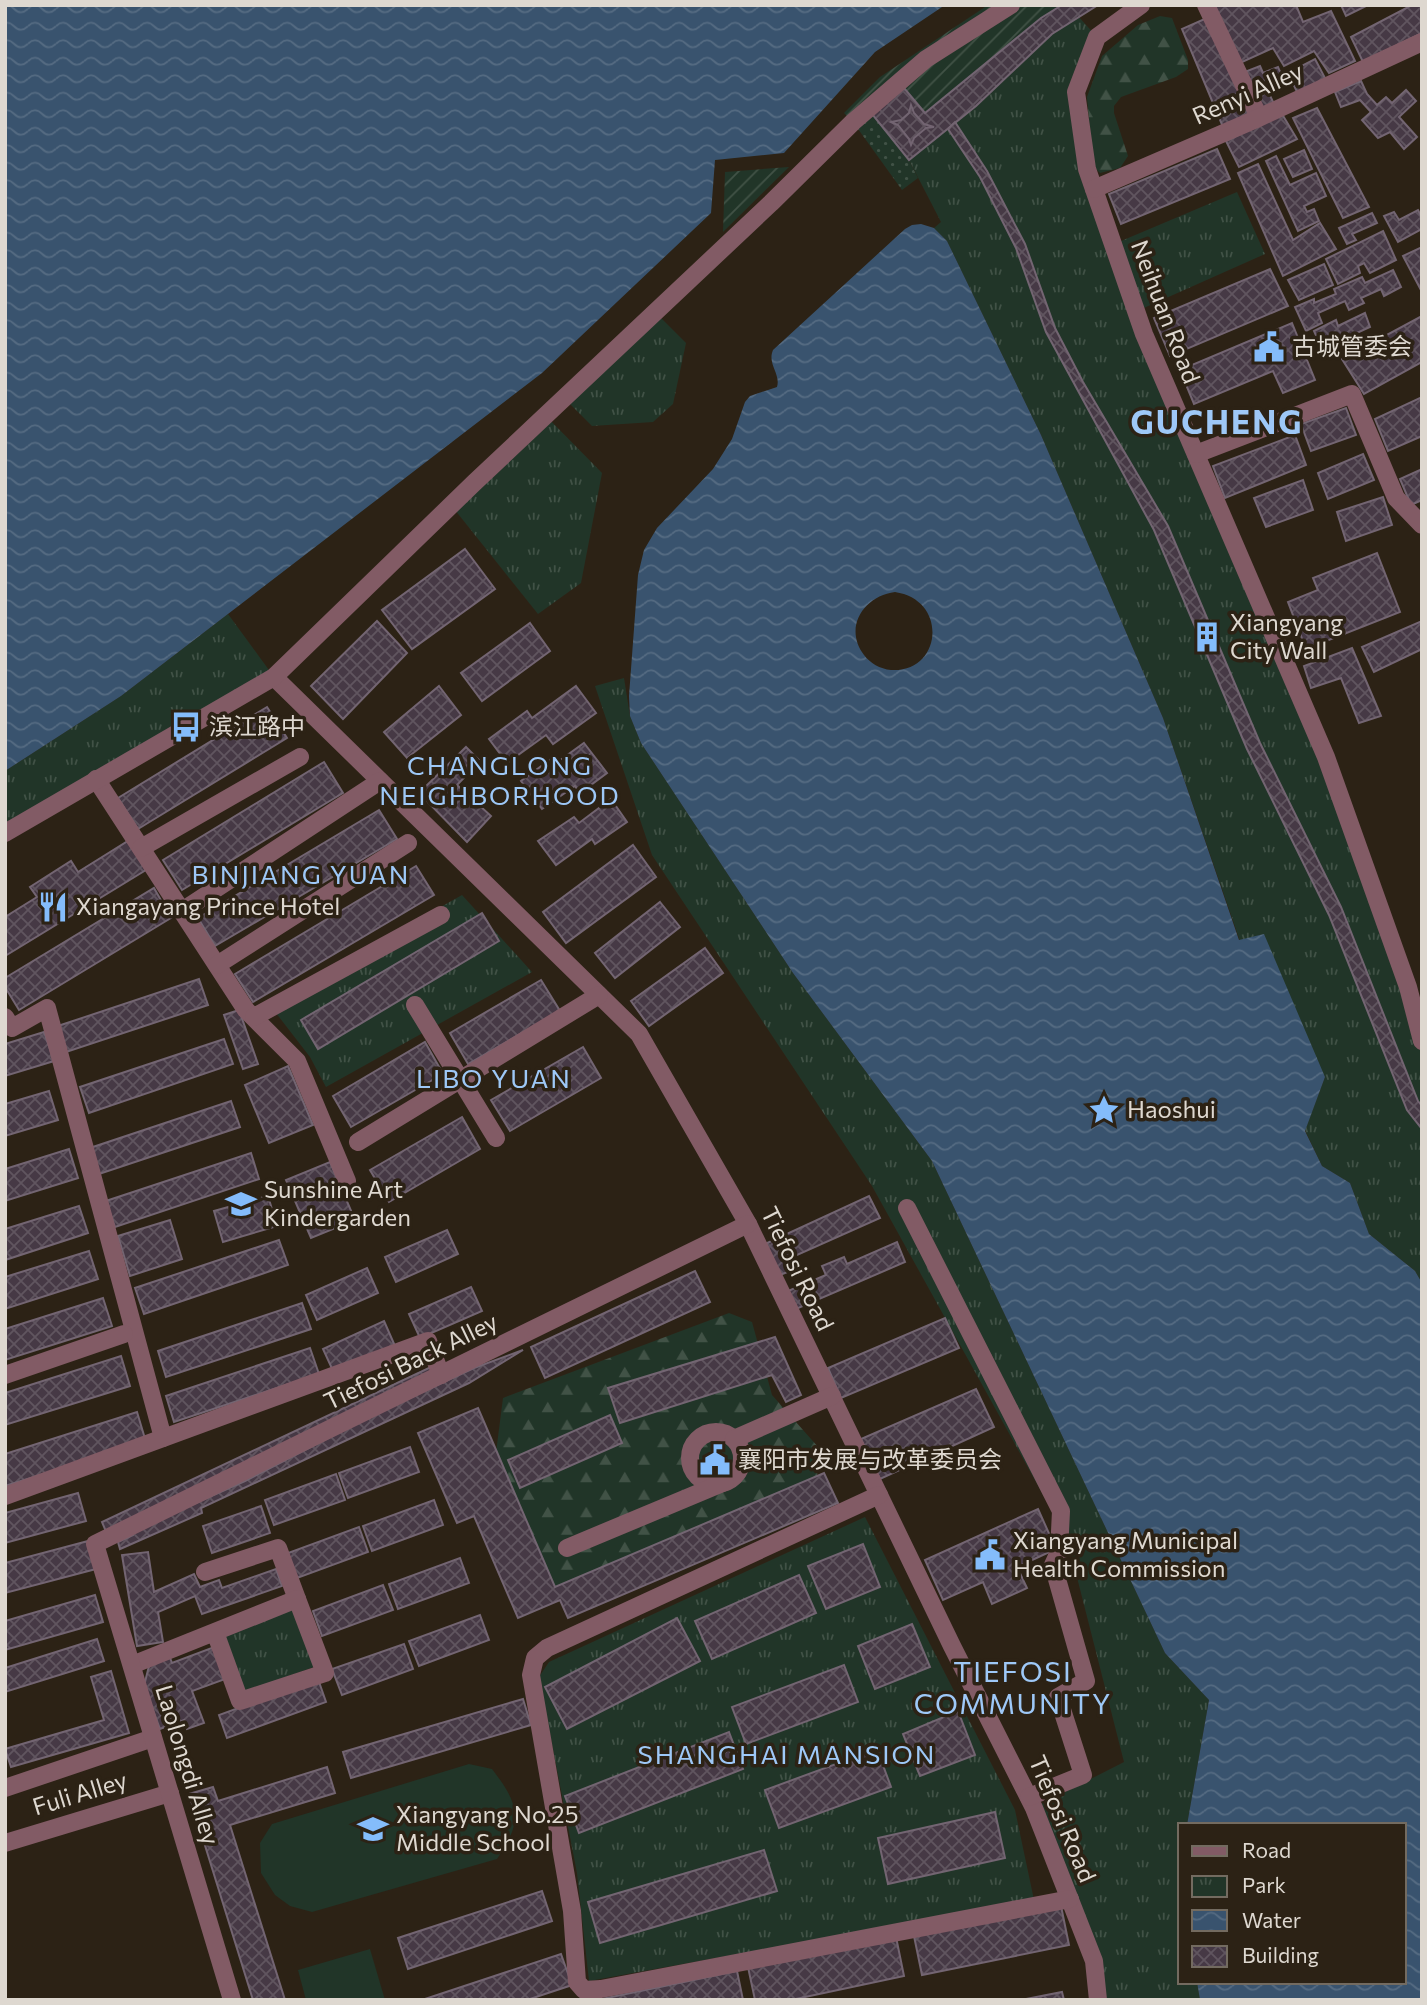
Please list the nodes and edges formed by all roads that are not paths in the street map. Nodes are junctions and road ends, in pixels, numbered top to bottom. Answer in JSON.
{"nodes":[{"id":1,"x":1011,"y":5,"type":"edge"},
{"id":2,"x":1141,"y":5,"type":"edge"},
{"id":3,"x":1206,"y":5,"type":"edge"},
{"id":4,"x":1422,"y":42,"type":"edge"},
{"id":5,"x":1259,"y":117,"type":"junction"},
{"id":6,"x":1094,"y":188,"type":"junction"},
{"id":7,"x":1196,"y":454,"type":"junction"},
{"id":8,"x":1422,"y":525,"type":"edge"},
{"id":9,"x":274,"y":677,"type":"junction"},
{"id":10,"x":300,"y":757,"type":"dead end"},
{"id":11,"x":96,"y":779,"type":"junction"},
{"id":12,"x":380,"y":781,"type":"junction"},
{"id":13,"x":5,"y":833,"type":"edge"},
{"id":14,"x":408,"y":843,"type":"dead end"},
{"id":15,"x":141,"y":848,"type":"junction"},
{"id":16,"x":182,"y":911,"type":"junction"},
{"id":17,"x":441,"y":915,"type":"dead end"},
{"id":18,"x":217,"y":965,"type":"junction"},
{"id":19,"x":598,"y":995,"type":"junction"},
{"id":20,"x":415,"y":1005,"type":"dead end"},
{"id":21,"x":5,"y":1017,"type":"edge"},
{"id":22,"x":254,"y":1017,"type":"junction"},
{"id":23,"x":1422,"y":1041,"type":"edge"},
{"id":24,"x":461,"y":1079,"type":"junction"},
{"id":25,"x":496,"y":1138,"type":"dead end"},
{"id":26,"x":358,"y":1142,"type":"dead end"},
{"id":27,"x":347,"y":1181,"type":"dead end"},
{"id":28,"x":907,"y":1208,"type":"dead end"},
{"id":29,"x":748,"y":1224,"type":"junction"},
{"id":30,"x":124,"y":1334,"type":"dead end"},
{"id":31,"x":5,"y":1375,"type":"edge"},
{"id":32,"x":441,"y":1375,"type":"junction"},
{"id":33,"x":832,"y":1396,"type":"junction"},
{"id":34,"x":163,"y":1438,"type":"junction"},
{"id":35,"x":734,"y":1439,"type":"junction"},
{"id":36,"x":725,"y":1482,"type":"junction"},
{"id":37,"x":879,"y":1495,"type":"junction"},
{"id":38,"x":5,"y":1496,"type":"edge"},
{"id":39,"x":95,"y":1544,"type":"joint"},
{"id":40,"x":567,"y":1548,"type":"dead end"},
{"id":41,"x":205,"y":1572,"type":"dead end"},
{"id":42,"x":297,"y":1598,"type":"junction"},
{"id":43,"x":215,"y":1632,"type":"junction"},
{"id":44,"x":132,"y":1665,"type":"junction"},
{"id":45,"x":153,"y":1738,"type":"junction"},
{"id":46,"x":5,"y":1788,"type":"edge"},
{"id":47,"x":170,"y":1793,"type":"junction"},
{"id":48,"x":1029,"y":1797,"type":"junction"},
{"id":49,"x":5,"y":1843,"type":"edge"},
{"id":50,"x":1070,"y":1899,"type":"junction"},
{"id":51,"x":232,"y":2000,"type":"edge"},
{"id":52,"x":1098,"y":2000,"type":"edge"}],
"edges":[{"from":1,"to":9,"type":"street"},
{"from":2,"to":6,"type":"street","name":"Neihuan Road"},
{"from":3,"to":5,"type":"street"},
{"from":4,"to":5,"type":"street","name":"Renyi Alley"},
{"from":5,"to":6,"type":"street","name":"Renyi Alley"},
{"from":6,"to":7,"type":"street","name":"Neihuan Road"},
{"from":7,"to":8,"type":"street"},
{"from":7,"to":23,"type":"street","name":"Neihuan Road"},
{"from":9,"to":11,"type":"street"},
{"from":9,"to":12,"type":"street","name":"Tiefosi Road"},
{"from":10,"to":15,"type":"street"},
{"from":11,"to":13,"type":"street"},
{"from":11,"to":15,"type":"street"},
{"from":12,"to":16,"type":"street"},
{"from":12,"to":19,"type":"street","name":"Tiefosi Road"},
{"from":14,"to":18,"type":"street"},
{"from":15,"to":16,"type":"street"},
{"from":16,"to":18,"type":"street"},
{"from":17,"to":22,"type":"street"},
{"from":18,"to":22,"type":"street"},
{"from":19,"to":24,"type":"street"},
{"from":19,"to":29,"type":"street","name":"Tiefosi Road"},
{"from":20,"to":24,"type":"street"},
{"from":21,"to":34,"type":"street"},
{"from":22,"to":27,"type":"street"},
{"from":24,"to":25,"type":"street"},
{"from":24,"to":26,"type":"street"},
{"from":28,"to":48,"type":"street"},
{"from":29,"to":32,"type":"street","name":"Tiefosi Back Alley"},
{"from":29,"to":33,"type":"street","name":"Tiefosi Road"},
{"from":30,"to":31,"type":"street"},
{"from":32,"to":34,"type":"street"},
{"from":32,"to":39,"type":"street","name":"Tiefosi Back Alley"},
{"from":33,"to":35,"type":"street"},
{"from":33,"to":37,"type":"street","name":"Tiefosi Road"},
{"from":34,"to":38,"type":"street"},
{"from":35,"to":36,"type":"street"},
{"from":35,"to":36,"type":"street"},
{"from":36,"to":40,"type":"street"},
{"from":37,"to":48,"type":"street","name":"Tiefosi Road"},
{"from":37,"to":50,"type":"street"},
{"from":39,"to":44,"type":"street","name":"Laolongdi Alley"},
{"from":41,"to":42,"type":"street"},
{"from":42,"to":43,"type":"street"},
{"from":42,"to":43,"type":"street"},
{"from":43,"to":44,"type":"street"},
{"from":44,"to":45,"type":"street","name":"Laolongdi Alley"},
{"from":45,"to":46,"type":"street"},
{"from":45,"to":47,"type":"street","name":"Laolongdi Alley"},
{"from":47,"to":49,"type":"street","name":"Fuli Alley"},
{"from":47,"to":51,"type":"street","name":"Laolongdi Alley"},
{"from":48,"to":50,"type":"street","name":"Tiefosi Road"},
{"from":50,"to":52,"type":"street","name":"Tiefosi Road"}]}
